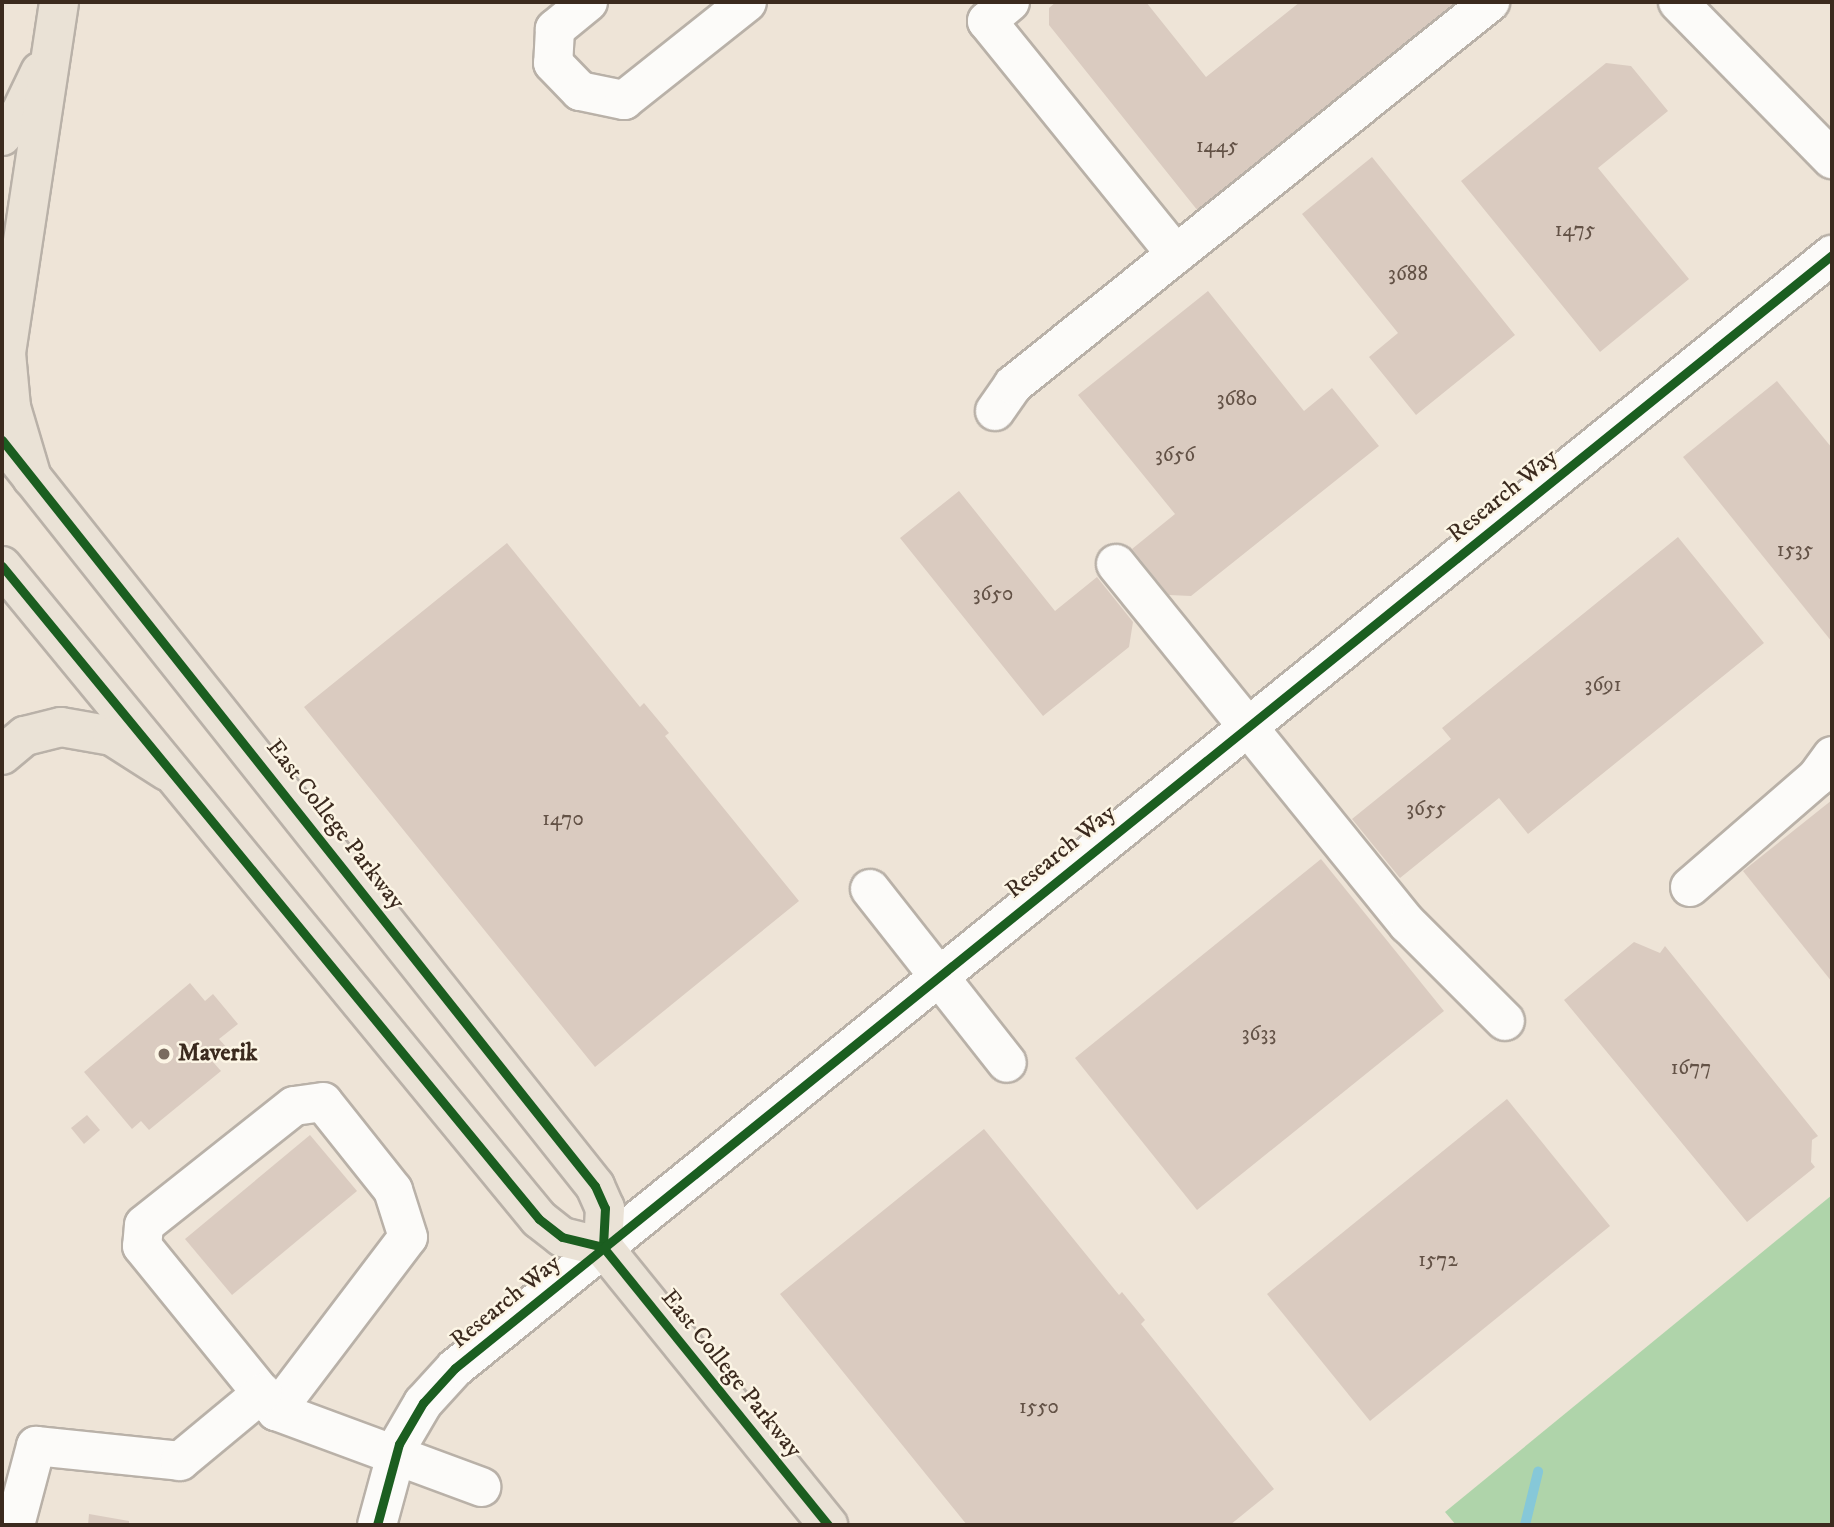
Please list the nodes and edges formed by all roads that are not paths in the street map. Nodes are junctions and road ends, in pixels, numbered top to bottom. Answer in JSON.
{"nodes":[{"id":1,"x":59,"y":2,"type":"edge"},
{"id":2,"x":588,"y":2,"type":"edge"},
{"id":3,"x":747,"y":2,"type":"edge"},
{"id":4,"x":1010,"y":2,"type":"edge"},
{"id":5,"x":1490,"y":2,"type":"edge"},
{"id":6,"x":1699,"y":9,"type":"edge"},
{"id":7,"x":50,"y":44,"type":"junction"},
{"id":8,"x":2,"y":136,"type":"edge"},
{"id":9,"x":1832,"y":159,"type":"edge"},
{"id":10,"x":1176,"y":254,"type":"junction"},
{"id":11,"x":1832,"y":255,"type":"edge"},
{"id":12,"x":995,"y":411,"type":"dead end"},
{"id":13,"x":2,"y":440,"type":"edge"},
{"id":14,"x":32,"y":478,"type":"junction"},
{"id":15,"x":1116,"y":564,"type":"dead end"},
{"id":16,"x":2,"y":566,"type":"edge"},
{"id":17,"x":1248,"y":727,"type":"junction"},
{"id":18,"x":2,"y":755,"type":"edge"},
{"id":19,"x":1832,"y":756,"type":"edge"},
{"id":20,"x":167,"y":771,"type":"junction"},
{"id":21,"x":1690,"y":887,"type":"dead end"},
{"id":22,"x":870,"y":889,"type":"dead end"},
{"id":23,"x":939,"y":976,"type":"junction"},
{"id":24,"x":1505,"y":1020,"type":"dead end"},
{"id":25,"x":1007,"y":1063,"type":"dead end"},
{"id":26,"x":603,"y":1247,"type":"junction"},
{"id":27,"x":269,"y":1402,"type":"junction"},
{"id":28,"x":395,"y":1454,"type":"junction"},
{"id":29,"x":481,"y":1487,"type":"dead end"},
{"id":30,"x":15,"y":1525,"type":"edge"},
{"id":31,"x":377,"y":1525,"type":"edge"},
{"id":32,"x":828,"y":1525,"type":"edge"}],
"edges":[{"from":1,"to":7,"type":"main road"},
{"from":2,"to":3,"type":"street"},
{"from":4,"to":10,"type":"street"},
{"from":5,"to":10,"type":"street"},
{"from":6,"to":9,"type":"street"},
{"from":7,"to":8,"type":"main road"},
{"from":7,"to":14,"type":"main road"},
{"from":10,"to":12,"type":"street"},
{"from":11,"to":17,"type":"street","name":"Research Way"},
{"from":13,"to":14,"type":"main road","name":"East College Parkway"},
{"from":14,"to":26,"type":"main road","name":"East College Parkway"},
{"from":15,"to":17,"type":"street"},
{"from":16,"to":20,"type":"main road"},
{"from":17,"to":23,"type":"street","name":"Research Way"},
{"from":17,"to":24,"type":"street"},
{"from":18,"to":20,"type":"main road"},
{"from":19,"to":21,"type":"street"},
{"from":20,"to":26,"type":"main road"},
{"from":22,"to":23,"type":"street"},
{"from":23,"to":25,"type":"street"},
{"from":23,"to":26,"type":"street","name":"Research Way"},
{"from":26,"to":28,"type":"street","name":"Research Way"},
{"from":26,"to":32,"type":"main road","name":"East College Parkway"},
{"from":27,"to":27,"type":"street"},
{"from":27,"to":28,"type":"street"},
{"from":27,"to":30,"type":"street"},
{"from":28,"to":29,"type":"street"},
{"from":28,"to":31,"type":"street","name":"Research Way"}]}
